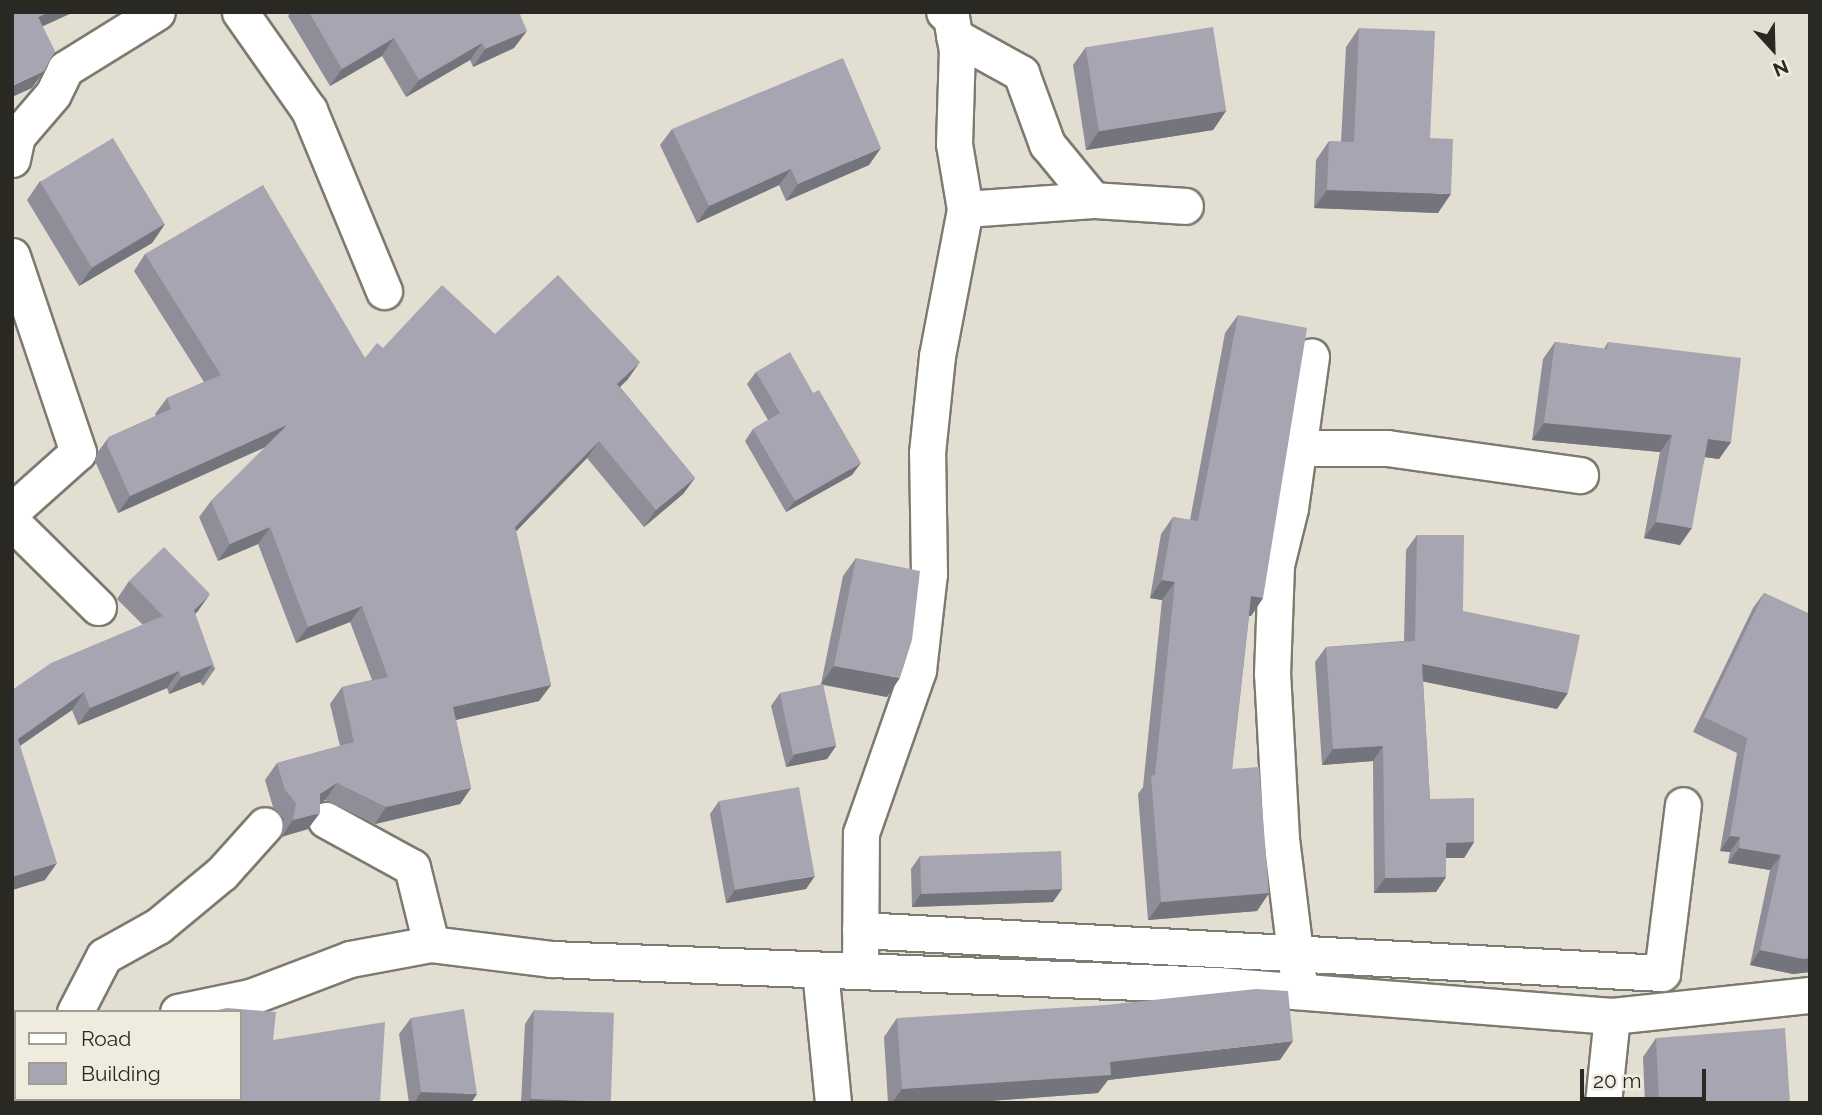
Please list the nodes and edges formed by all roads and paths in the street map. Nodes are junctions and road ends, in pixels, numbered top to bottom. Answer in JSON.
{"nodes":[{"id":1,"x":157,"y":12,"type":"edge"},
{"id":2,"x":240,"y":12,"type":"edge"},
{"id":3,"x":949,"y":24,"type":"edge"},
{"id":4,"x":12,"y":159,"type":"edge"},
{"id":5,"x":1093,"y":200,"type":"junction"},
{"id":6,"x":1185,"y":206,"type":"dead end"},
{"id":7,"x":965,"y":209,"type":"junction"},
{"id":8,"x":12,"y":256,"type":"edge"},
{"id":9,"x":384,"y":291,"type":"dead end"},
{"id":10,"x":1311,"y":356,"type":"dead end"},
{"id":11,"x":1296,"y":448,"type":"junction"},
{"id":12,"x":1580,"y":475,"type":"dead end"},
{"id":13,"x":12,"y":511,"type":"edge"},
{"id":14,"x":12,"y":522,"type":"edge"},
{"id":15,"x":98,"y":607,"type":"dead end"},
{"id":16,"x":1683,"y":805,"type":"dead end"},
{"id":17,"x":326,"y":820,"type":"dead end"},
{"id":18,"x":265,"y":825,"type":"dead end"},
{"id":19,"x":860,"y":930,"type":"junction"},
{"id":20,"x":431,"y":944,"type":"junction"},
{"id":21,"x":1295,"y":954,"type":"junction"},
{"id":22,"x":820,"y":970,"type":"junction"},
{"id":23,"x":860,"y":971,"type":"junction"},
{"id":24,"x":1299,"y":991,"type":"junction"},
{"id":25,"x":1810,"y":995,"type":"edge"},
{"id":26,"x":76,"y":1010,"type":"edge"},
{"id":27,"x":188,"y":1010,"type":"edge"},
{"id":28,"x":1612,"y":1016,"type":"junction"},
{"id":29,"x":833,"y":1103,"type":"edge"},
{"id":30,"x":1603,"y":1103,"type":"edge"}],
"edges":[{"from":1,"to":4,"type":"street"},
{"from":2,"to":9,"type":"street"},
{"from":3,"to":5,"type":"street"},
{"from":3,"to":7,"type":"street"},
{"from":5,"to":6,"type":"street"},
{"from":5,"to":7,"type":"street"},
{"from":7,"to":19,"type":"street"},
{"from":8,"to":13,"type":"street"},
{"from":10,"to":11,"type":"street"},
{"from":11,"to":12,"type":"street"},
{"from":11,"to":21,"type":"street"},
{"from":14,"to":15,"type":"street"},
{"from":16,"to":21,"type":"street"},
{"from":17,"to":20,"type":"street"},
{"from":18,"to":26,"type":"street"},
{"from":19,"to":21,"type":"street"},
{"from":19,"to":23,"type":"street"},
{"from":20,"to":22,"type":"street"},
{"from":20,"to":27,"type":"street"},
{"from":21,"to":24,"type":"street"},
{"from":22,"to":23,"type":"street"},
{"from":22,"to":29,"type":"street"},
{"from":23,"to":24,"type":"street"},
{"from":24,"to":28,"type":"street"},
{"from":25,"to":28,"type":"street"},
{"from":28,"to":30,"type":"street"}]}
